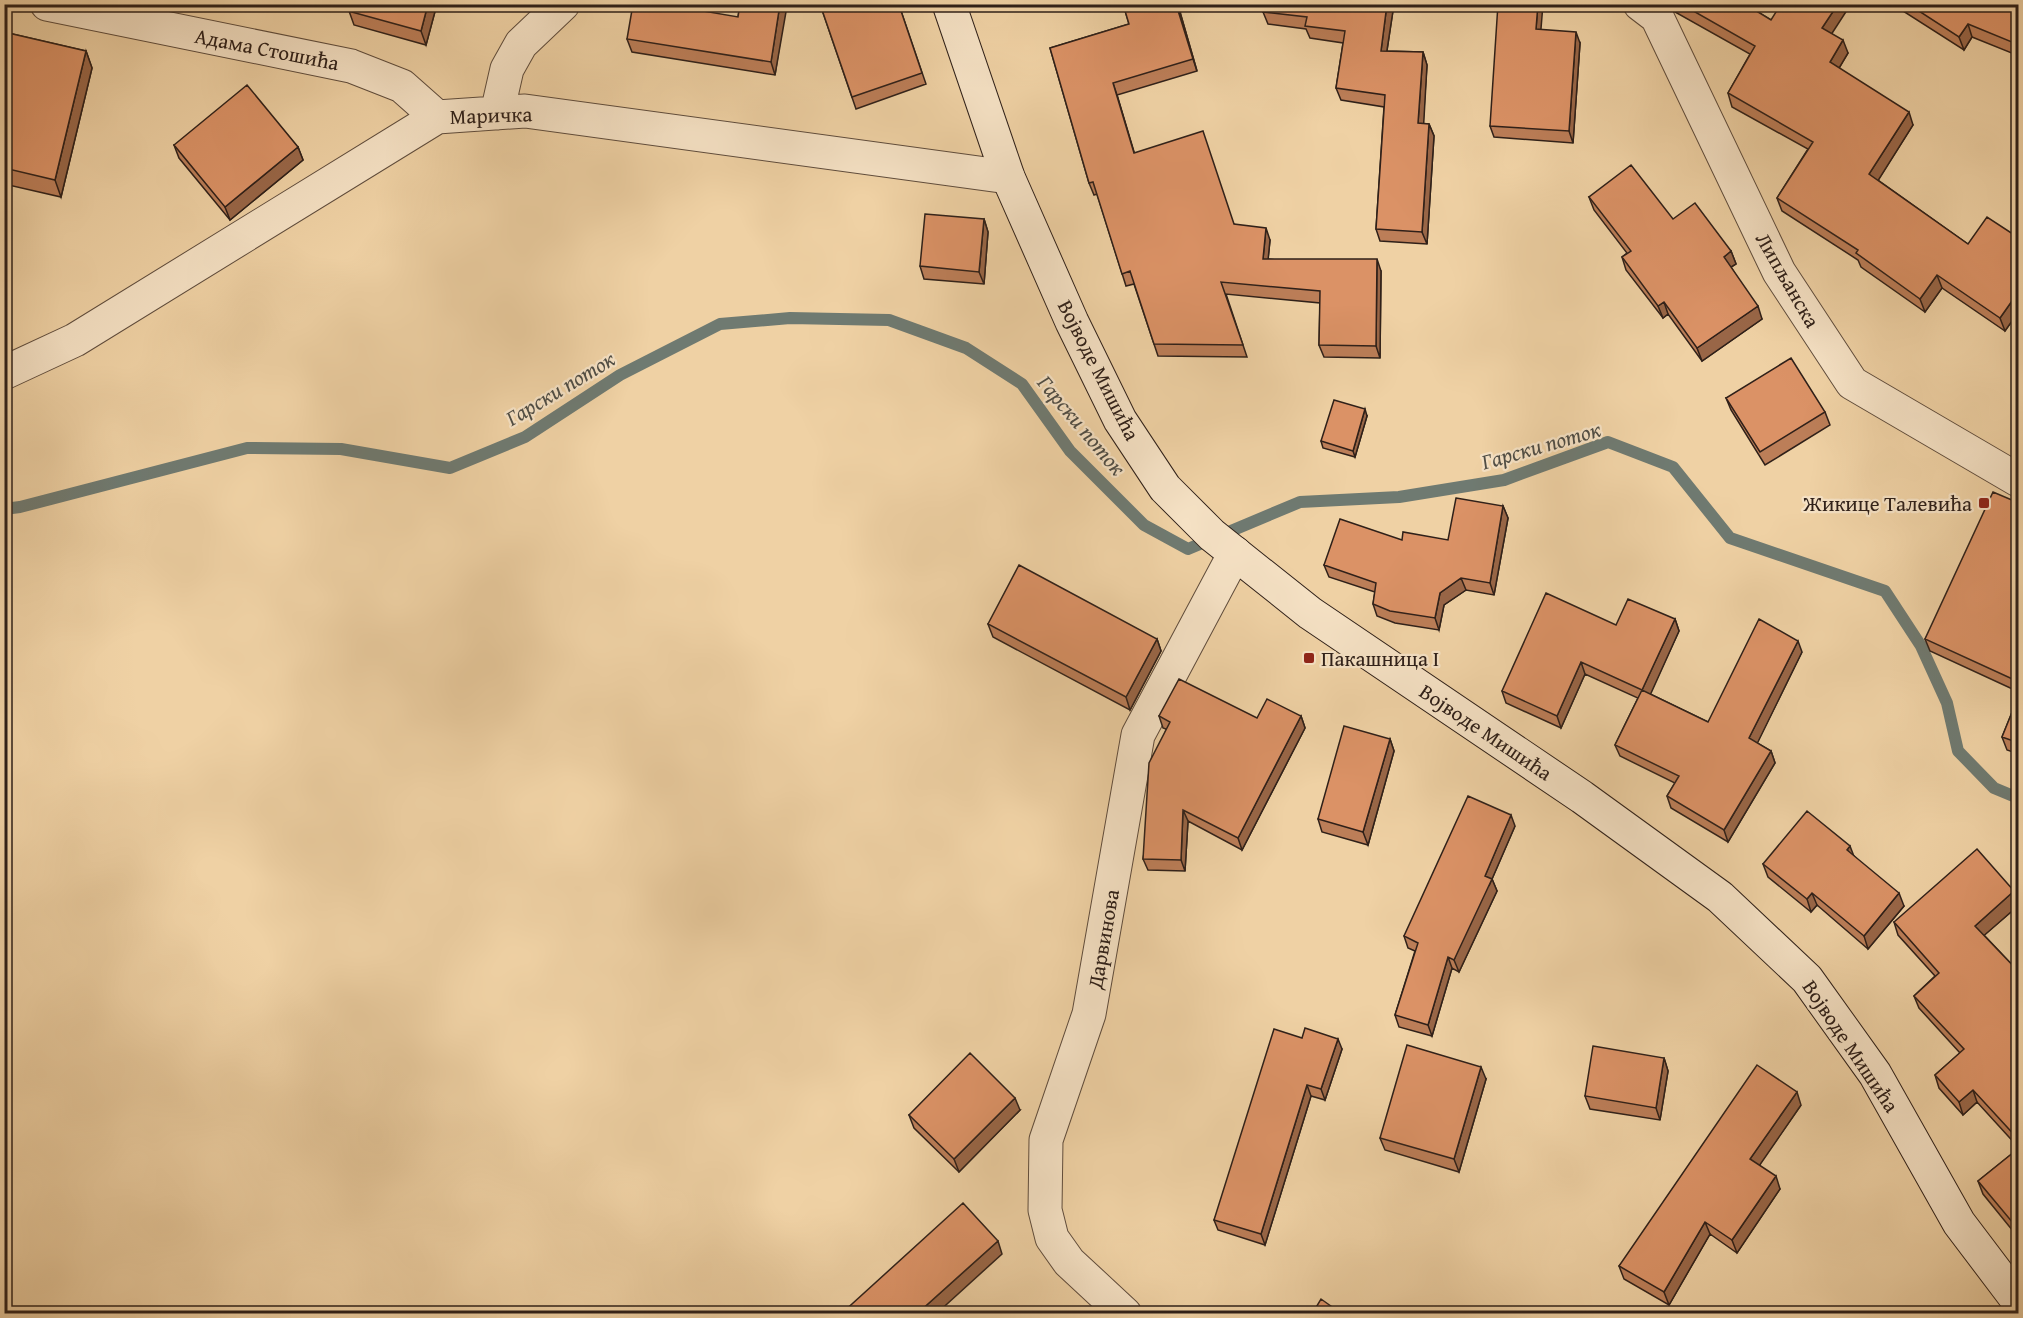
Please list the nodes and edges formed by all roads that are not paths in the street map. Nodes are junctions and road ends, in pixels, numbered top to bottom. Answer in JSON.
{"nodes":[{"id":1,"x":47,"y":4,"type":"edge"},
{"id":2,"x":563,"y":4,"type":"edge"},
{"id":3,"x":949,"y":4,"type":"edge"},
{"id":4,"x":1640,"y":4,"type":"edge"},
{"id":5,"x":497,"y":113,"type":"junction"},
{"id":6,"x":437,"y":117,"type":"junction"},
{"id":7,"x":1008,"y":177,"type":"junction"},
{"id":8,"x":4,"y":373,"type":"edge"},
{"id":9,"x":2019,"y":480,"type":"edge"},
{"id":10,"x":1235,"y":553,"type":"junction"},
{"id":11,"x":2019,"y":1301,"type":"edge"},
{"id":12,"x":1125,"y":1314,"type":"edge"}],
"edges":[{"from":1,"to":6,"type":"street","name":"Адама Стошића"},
{"from":2,"to":5,"type":"street"},
{"from":3,"to":7,"type":"street","name":"Војводе Мишића"},
{"from":4,"to":9,"type":"street","name":"Липљанска"},
{"from":5,"to":6,"type":"street","name":"Маричка"},
{"from":5,"to":7,"type":"street","name":"Маричка"},
{"from":6,"to":8,"type":"street","name":"Маричка"},
{"from":7,"to":10,"type":"street","name":"Војводе Мишића"},
{"from":10,"to":11,"type":"street","name":"Војводе Мишића"},
{"from":10,"to":12,"type":"street","name":"Дарвинова"}]}
